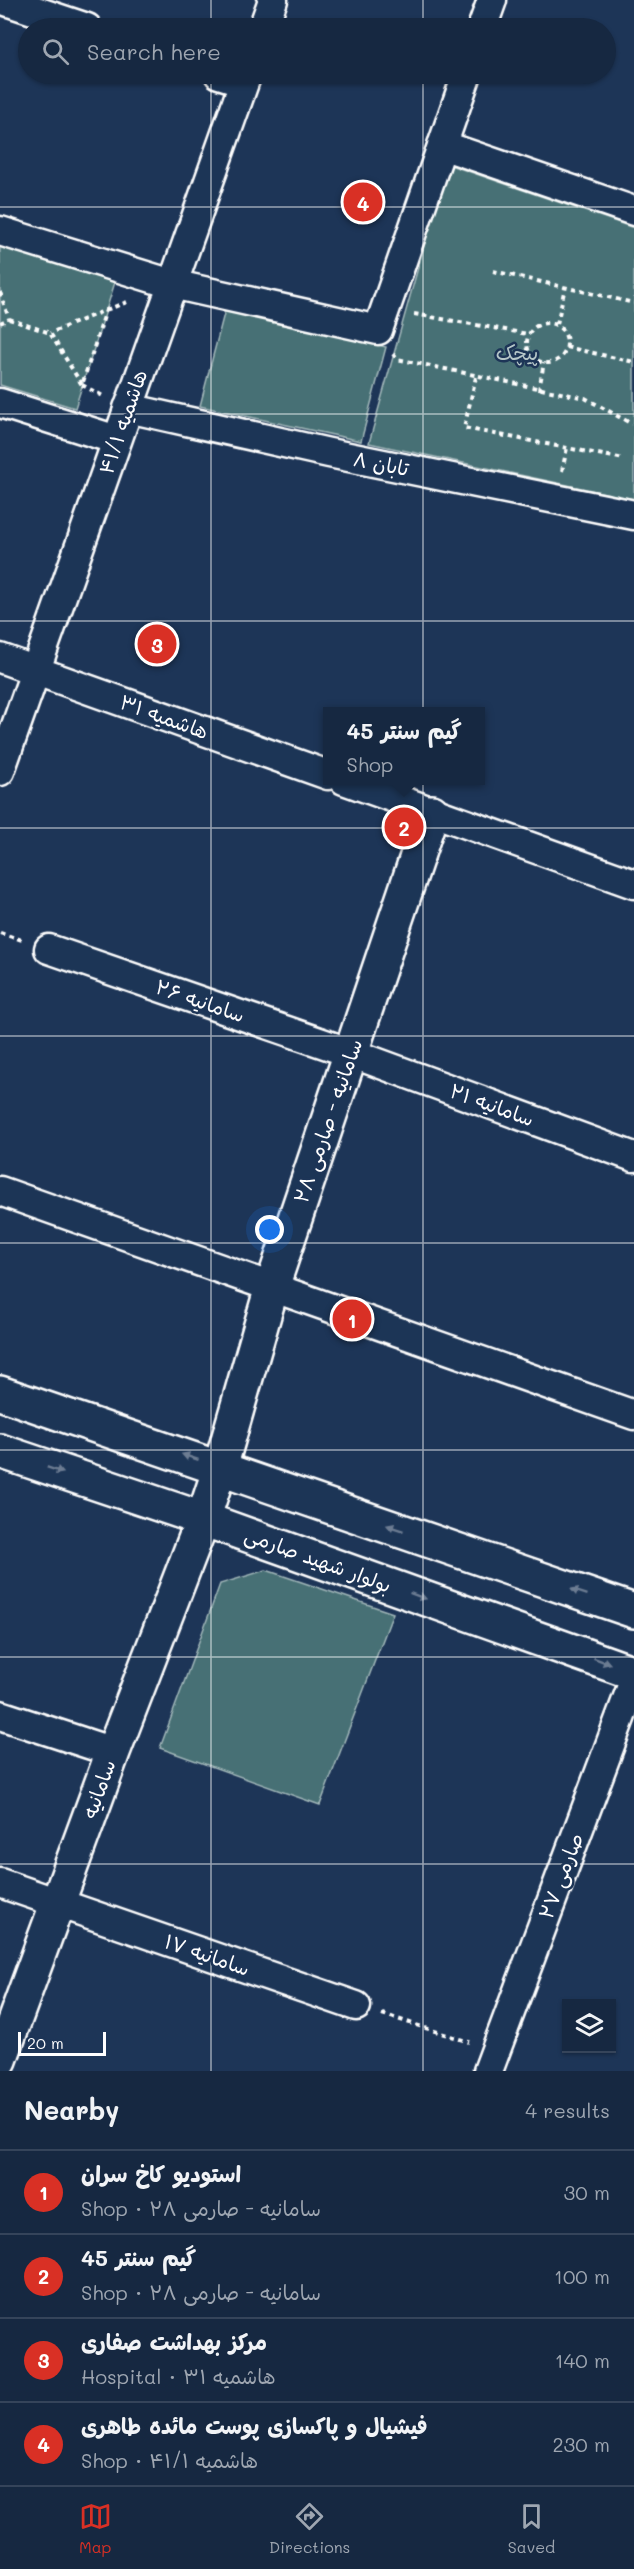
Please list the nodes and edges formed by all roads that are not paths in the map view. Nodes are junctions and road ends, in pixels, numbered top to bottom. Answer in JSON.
{"nodes":[{"id":1,"x":3,"y":0,"type":"edge"},
{"id":2,"x":273,"y":0,"type":"edge"},
{"id":3,"x":492,"y":0,"type":"edge"},
{"id":4,"x":57,"y":18,"type":"edge"},
{"id":5,"x":267,"y":18,"type":"edge"},
{"id":6,"x":486,"y":18,"type":"edge"},
{"id":7,"x":234,"y":84,"type":"edge"},
{"id":8,"x":463,"y":84,"type":"edge"},
{"id":9,"x":442,"y":145,"type":"junction"},
{"id":10,"x":634,"y":211,"type":"edge"},
{"id":11,"x":0,"y":231,"type":"edge"},
{"id":12,"x":172,"y":284,"type":"junction"},
{"id":13,"x":0,"y":403,"type":"edge"},
{"id":14,"x":128,"y":408,"type":"junction"},
{"id":15,"x":117,"y":440,"type":"junction"},
{"id":16,"x":634,"y":515,"type":"edge"},
{"id":17,"x":0,"y":658,"type":"edge"},
{"id":18,"x":35,"y":671,"type":"junction"},
{"id":19,"x":0,"y":771,"type":"edge"},
{"id":20,"x":323,"y":774,"type":"edge"},
{"id":21,"x":358,"y":785,"type":"edge"},
{"id":22,"x":432,"y":812,"type":"junction"},
{"id":23,"x":634,"y":884,"type":"edge"},
{"id":24,"x":48,"y":949,"type":"dead end"},
{"id":25,"x":351,"y":1053,"type":"junction"},
{"id":26,"x":634,"y":1157,"type":"edge"},
{"id":27,"x":0,"y":1191,"type":"edge"},
{"id":28,"x":272,"y":1287,"type":"junction"},
{"id":29,"x":0,"y":1393,"type":"edge"},
{"id":30,"x":634,"y":1415,"type":"edge"},
{"id":31,"x":0,"y":1451,"type":"edge"},
{"id":32,"x":220,"y":1468,"type":"junction"},
{"id":33,"x":202,"y":1519,"type":"junction"},
{"id":34,"x":634,"y":1611,"type":"edge"},
{"id":35,"x":634,"y":1673,"type":"edge"},
{"id":36,"x":634,"y":1681,"type":"edge"},
{"id":37,"x":0,"y":1715,"type":"edge"},
{"id":38,"x":113,"y":1752,"type":"junction"},
{"id":39,"x":0,"y":1883,"type":"edge"},
{"id":40,"x":57,"y":1903,"type":"junction"},
{"id":41,"x":356,"y":2006,"type":"road end"},
{"id":42,"x":0,"y":2060,"type":"edge"},
{"id":43,"x":492,"y":2061,"type":"edge"}],
"edges":[{"from":1,"to":4,"type":"street"},
{"from":2,"to":5,"type":"street"},
{"from":3,"to":6,"type":"street"},
{"from":7,"to":12,"type":"street","name":"هاشمیه ۴۱/۱"},
{"from":8,"to":9,"type":"street"},
{"from":9,"to":10,"type":"street"},
{"from":9,"to":12,"type":"street"},
{"from":11,"to":12,"type":"street"},
{"from":12,"to":14,"type":"street","name":"هاشمیه ۴۱/۱"},
{"from":13,"to":15,"type":"street"},
{"from":14,"to":15,"type":"street","name":"هاشمیه ۴۱/۱"},
{"from":14,"to":16,"type":"street","name":"تابان ۸"},
{"from":15,"to":18,"type":"street","name":"هاشمیه ۴۱/۱"},
{"from":17,"to":18,"type":"street","name":"هاشمیه ۳۱"},
{"from":18,"to":19,"type":"street","name":"هاشمیه ۴۱/۱"},
{"from":18,"to":20,"type":"street","name":"هاشمیه ۳۱"},
{"from":21,"to":22,"type":"street"},
{"from":22,"to":23,"type":"street"},
{"from":22,"to":25,"type":"main road","name":"سامانیه - صارمی ۲۸"},
{"from":24,"to":25,"type":"street","name":"سامانیه ۲۶"},
{"from":25,"to":26,"type":"street","name":"سامانیه ۲۱"},
{"from":25,"to":28,"type":"main road","name":"سامانیه - صارمی ۲۸"},
{"from":27,"to":28,"type":"street"},
{"from":28,"to":30,"type":"street"},
{"from":28,"to":32,"type":"main road","name":"سامانیه - صارمی ۲۸"},
{"from":32,"to":29,"type":"main road","one_way":true},
{"from":31,"to":33,"type":"main road","name":"بولوار شهید صارمی","one_way":true},
{"from":32,"to":33,"type":"main road","name":"سامانیه"},
{"from":34,"to":32,"type":"main road","one_way":true},
{"from":33,"to":35,"type":"main road","name":"بولوار شهید صارمی","one_way":true},
{"from":33,"to":38,"type":"main road","name":"سامانیه"},
{"from":36,"to":43,"type":"street","name":"صارمی ۲۷"},
{"from":37,"to":38,"type":"street"},
{"from":38,"to":40,"type":"main road","name":"سامانیه"},
{"from":39,"to":40,"type":"street","name":"سامانیه ۱۷"},
{"from":40,"to":41,"type":"street","name":"سامانیه ۱۷"},
{"from":40,"to":42,"type":"main road","name":"سامانیه"}]}
